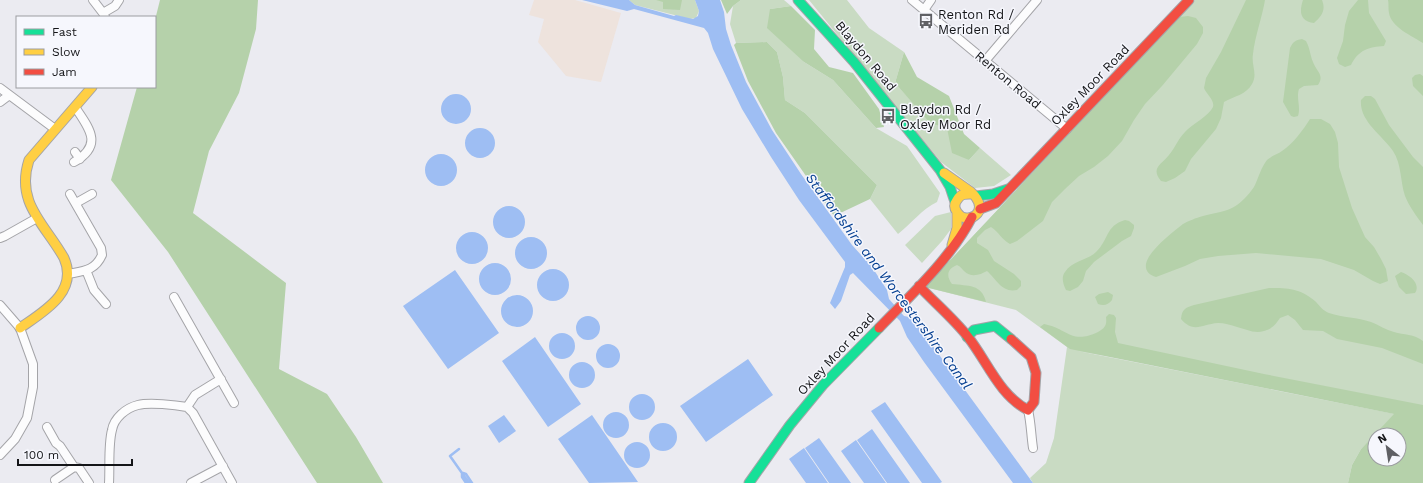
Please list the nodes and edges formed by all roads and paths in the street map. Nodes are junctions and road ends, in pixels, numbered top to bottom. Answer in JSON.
{"nodes":[{"id":1,"x":93,"y":0,"type":"edge"},
{"id":2,"x":119,"y":0,"type":"edge"},
{"id":3,"x":798,"y":0,"type":"edge"},
{"id":4,"x":912,"y":0,"type":"edge"},
{"id":5,"x":931,"y":0,"type":"edge"},
{"id":6,"x":1037,"y":0,"type":"edge"},
{"id":7,"x":1189,"y":0,"type":"edge"},
{"id":8,"x":924,"y":10,"type":"junction"},
{"id":9,"x":104,"y":15,"type":"edge"},
{"id":10,"x":985,"y":61,"type":"junction"},
{"id":11,"x":0,"y":88,"type":"edge"},
{"id":12,"x":91,"y":88,"type":"edge"},
{"id":13,"x":8,"y":96,"type":"junction"},
{"id":14,"x":0,"y":102,"type":"edge"},
{"id":15,"x":75,"y":107,"type":"junction"},
{"id":16,"x":55,"y":129,"type":"junction"},
{"id":17,"x":1067,"y":129,"type":"junction"},
{"id":18,"x":76,"y":157,"type":"dead end"},
{"id":19,"x":940,"y":170,"type":"junction"},
{"id":20,"x":1011,"y":188,"type":"junction"},
{"id":21,"x":70,"y":194,"type":"dead end"},
{"id":22,"x":92,"y":194,"type":"dead end"},
{"id":23,"x":974,"y":195,"type":"junction"},
{"id":24,"x":955,"y":202,"type":"junction"},
{"id":25,"x":76,"y":203,"type":"junction"},
{"id":26,"x":980,"y":209,"type":"junction"},
{"id":27,"x":957,"y":213,"type":"junction"},
{"id":28,"x":972,"y":217,"type":"junction"},
{"id":29,"x":37,"y":218,"type":"junction"},
{"id":30,"x":0,"y":238,"type":"edge"},
{"id":31,"x":951,"y":250,"type":"junction"},
{"id":32,"x":86,"y":270,"type":"junction"},
{"id":33,"x":68,"y":274,"type":"junction"},
{"id":34,"x":918,"y":286,"type":"junction"},
{"id":35,"x":174,"y":297,"type":"dead end"},
{"id":36,"x":106,"y":304,"type":"dead end"},
{"id":37,"x":0,"y":305,"type":"edge"},
{"id":38,"x":20,"y":328,"type":"junction"},
{"id":39,"x":967,"y":337,"type":"junction"},
{"id":40,"x":221,"y":379,"type":"junction"},
{"id":41,"x":234,"y":403,"type":"dead end"},
{"id":42,"x":187,"y":407,"type":"junction"},
{"id":43,"x":1028,"y":410,"type":"junction"},
{"id":44,"x":47,"y":428,"type":"dead end"},
{"id":45,"x":1033,"y":448,"type":"dead end"},
{"id":46,"x":0,"y":455,"type":"edge"},
{"id":47,"x":223,"y":466,"type":"junction"},
{"id":48,"x":74,"y":467,"type":"junction"},
{"id":49,"x":55,"y":480,"type":"dead end"},
{"id":50,"x":89,"y":483,"type":"edge"},
{"id":51,"x":109,"y":483,"type":"edge"},
{"id":52,"x":191,"y":483,"type":"edge"},
{"id":53,"x":232,"y":483,"type":"edge"},
{"id":54,"x":750,"y":483,"type":"edge"}],
"edges":[{"from":1,"to":9,"type":"street"},
{"from":2,"to":9,"type":"street"},
{"from":3,"to":19,"type":"street","name":"Blaydon Road"},
{"from":4,"to":8,"type":"street","name":"Renton Road"},
{"from":5,"to":8,"type":"street"},
{"from":6,"to":10,"type":"street"},
{"from":7,"to":17,"type":"street","name":"Oxley Moor Road"},
{"from":8,"to":10,"type":"street","name":"Renton Road"},
{"from":10,"to":17,"type":"street","name":"Renton Road"},
{"from":11,"to":13,"type":"street"},
{"from":12,"to":15,"type":"street"},
{"from":13,"to":14,"type":"street"},
{"from":13,"to":16,"type":"street"},
{"from":15,"to":16,"type":"street"},
{"from":15,"to":18,"type":"street"},
{"from":16,"to":29,"type":"street"},
{"from":17,"to":20,"type":"street","name":"Oxley Moor Road"},
{"from":19,"to":23,"type":"street","name":"Blaydon Road"},
{"from":19,"to":24,"type":"street","name":"Blaydon Road"},
{"from":20,"to":23,"type":"street","name":"Oxley Moor Road"},
{"from":20,"to":26,"type":"street","name":"Oxley Moor Road"},
{"from":21,"to":25,"type":"street"},
{"from":22,"to":25,"type":"street"},
{"from":23,"to":24,"type":"street"},
{"from":23,"to":26,"type":"street"},
{"from":24,"to":27,"type":"street"},
{"from":25,"to":32,"type":"street"},
{"from":26,"to":28,"type":"street"},
{"from":27,"to":28,"type":"street"},
{"from":27,"to":31,"type":"street","name":"Oxley Moor Road"},
{"from":28,"to":31,"type":"street","name":"Oxley Moor Road"},
{"from":29,"to":30,"type":"street"},
{"from":29,"to":33,"type":"street"},
{"from":31,"to":34,"type":"street","name":"Oxley Moor Road"},
{"from":32,"to":33,"type":"street"},
{"from":32,"to":36,"type":"street"},
{"from":33,"to":38,"type":"street"},
{"from":34,"to":39,"type":"street"},
{"from":34,"to":54,"type":"street","name":"Oxley Moor Road"},
{"from":35,"to":40,"type":"street"},
{"from":37,"to":38,"type":"street"},
{"from":38,"to":46,"type":"street"},
{"from":39,"to":43,"type":"street"},
{"from":39,"to":43,"type":"street"},
{"from":40,"to":41,"type":"street"},
{"from":40,"to":42,"type":"street"},
{"from":42,"to":47,"type":"street"},
{"from":42,"to":51,"type":"street"},
{"from":43,"to":45,"type":"street"},
{"from":44,"to":48,"type":"street"},
{"from":47,"to":52,"type":"street"},
{"from":47,"to":53,"type":"street"},
{"from":48,"to":49,"type":"street"},
{"from":48,"to":50,"type":"street"}]}
